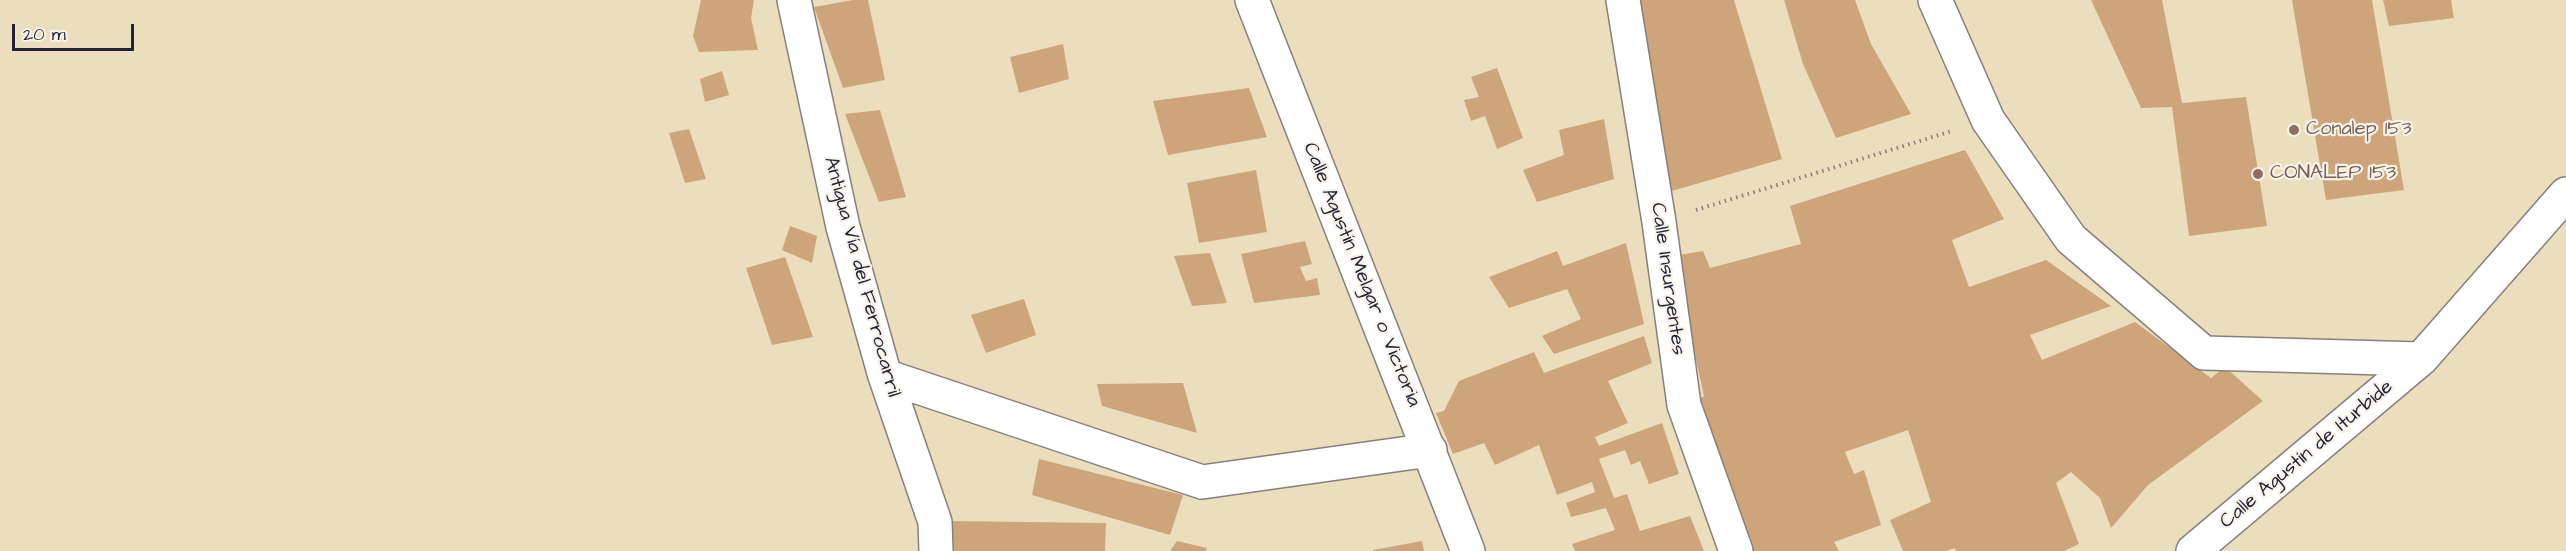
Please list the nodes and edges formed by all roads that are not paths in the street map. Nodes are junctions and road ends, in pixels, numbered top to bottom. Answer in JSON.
{"nodes":[{"id":1,"x":794,"y":0,"type":"edge"},
{"id":2,"x":1252,"y":0,"type":"edge"},
{"id":3,"x":1623,"y":0,"type":"edge"},
{"id":4,"x":1935,"y":0,"type":"edge"},
{"id":5,"x":2566,"y":195,"type":"edge"},
{"id":6,"x":2421,"y":359,"type":"junction"},
{"id":7,"x":885,"y":376,"type":"junction"},
{"id":8,"x":1430,"y":450,"type":"junction"},
{"id":9,"x":936,"y":551,"type":"edge"},
{"id":10,"x":1468,"y":551,"type":"edge"},
{"id":11,"x":1736,"y":551,"type":"edge"},
{"id":12,"x":2193,"y":551,"type":"edge"}],
"edges":[{"from":1,"to":7,"type":"street","name":"Antigua Vía del Ferrocarril"},
{"from":2,"to":8,"type":"street","name":"Calle Agustín Melgar o Victoria"},
{"from":3,"to":11,"type":"street","name":"Calle Insurgentes"},
{"from":4,"to":6,"type":"street"},
{"from":5,"to":6,"type":"street","name":"Calle Agustín de Iturbide"},
{"from":6,"to":12,"type":"street","name":"Calle Agustín de Iturbide"},
{"from":7,"to":8,"type":"street"},
{"from":7,"to":9,"type":"street","name":"Antigua Vía del Ferrocarril"},
{"from":8,"to":10,"type":"street","name":"Calle Agustín Melgar o Victoria"}]}
